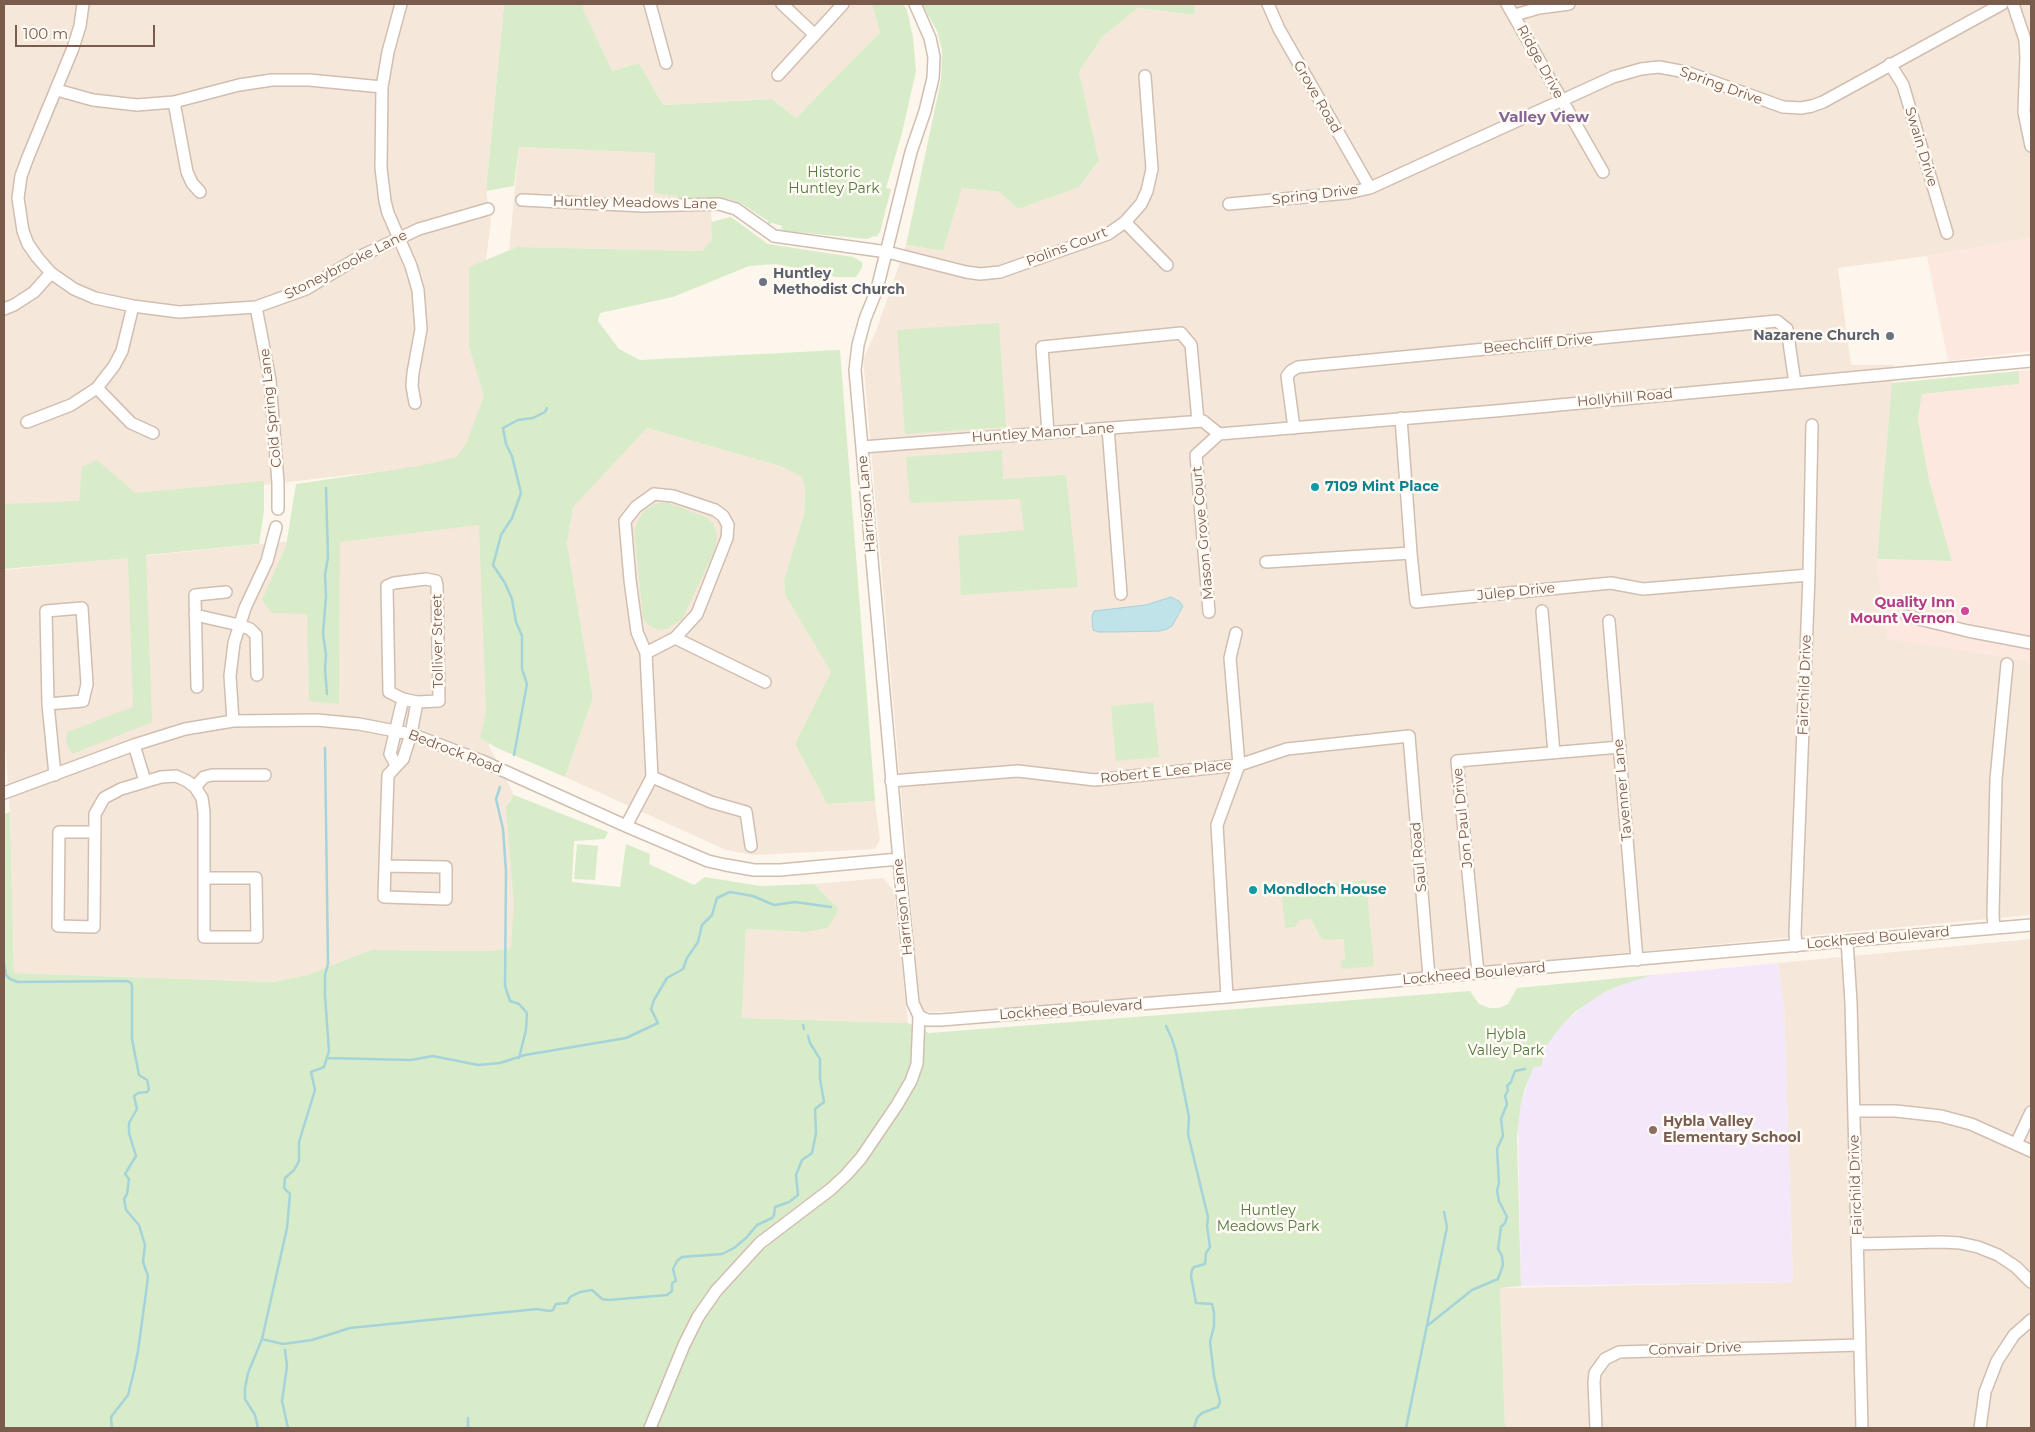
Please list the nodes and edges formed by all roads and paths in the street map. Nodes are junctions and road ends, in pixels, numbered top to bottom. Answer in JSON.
{"nodes":[{"id":1,"x":83,"y":4,"type":"edge"},
{"id":2,"x":401,"y":4,"type":"edge"},
{"id":3,"x":650,"y":4,"type":"edge"},
{"id":4,"x":782,"y":4,"type":"edge"},
{"id":5,"x":843,"y":4,"type":"edge"},
{"id":6,"x":915,"y":4,"type":"edge"},
{"id":7,"x":1268,"y":4,"type":"edge"},
{"id":8,"x":1507,"y":4,"type":"edge"},
{"id":9,"x":1568,"y":4,"type":"edge"},
{"id":10,"x":2002,"y":4,"type":"edge"},
{"id":11,"x":2013,"y":4,"type":"edge"},
{"id":12,"x":1515,"y":15,"type":"junction"},
{"id":13,"x":814,"y":34,"type":"junction"},
{"id":14,"x":666,"y":64,"type":"dead end"},
{"id":15,"x":1890,"y":64,"type":"junction"},
{"id":16,"x":778,"y":75,"type":"dead end"},
{"id":17,"x":1145,"y":76,"type":"dead end"},
{"id":18,"x":382,"y":87,"type":"junction"},
{"id":19,"x":56,"y":90,"type":"junction"},
{"id":20,"x":1562,"y":101,"type":"junction"},
{"id":21,"x":174,"y":102,"type":"junction"},
{"id":22,"x":2031,"y":146,"type":"edge"},
{"id":23,"x":1603,"y":172,"type":"dead end"},
{"id":24,"x":1370,"y":188,"type":"junction"},
{"id":25,"x":200,"y":192,"type":"dead end"},
{"id":26,"x":522,"y":200,"type":"dead end"},
{"id":27,"x":1229,"y":204,"type":"dead end"},
{"id":28,"x":488,"y":209,"type":"dead end"},
{"id":29,"x":1125,"y":222,"type":"junction"},
{"id":30,"x":1947,"y":233,"type":"dead end"},
{"id":31,"x":399,"y":238,"type":"junction"},
{"id":32,"x":887,"y":252,"type":"junction"},
{"id":33,"x":1167,"y":266,"type":"dead end"},
{"id":34,"x":51,"y":273,"type":"junction"},
{"id":35,"x":133,"y":306,"type":"junction"},
{"id":36,"x":256,"y":307,"type":"junction"},
{"id":37,"x":4,"y":309,"type":"edge"},
{"id":38,"x":2031,"y":361,"type":"edge"},
{"id":39,"x":1795,"y":383,"type":"junction"},
{"id":40,"x":97,"y":388,"type":"junction"},
{"id":41,"x":415,"y":403,"type":"dead end"},
{"id":42,"x":1401,"y":418,"type":"junction"},
{"id":43,"x":1198,"y":421,"type":"junction"},
{"id":44,"x":27,"y":422,"type":"dead end"},
{"id":45,"x":1812,"y":425,"type":"dead end"},
{"id":46,"x":1108,"y":428,"type":"junction"},
{"id":47,"x":1294,"y":428,"type":"junction"},
{"id":48,"x":1048,"y":432,"type":"junction"},
{"id":49,"x":153,"y":433,"type":"dead end"},
{"id":50,"x":1219,"y":434,"type":"junction"},
{"id":51,"x":862,"y":447,"type":"junction"},
{"id":52,"x":278,"y":509,"type":"dead end"},
{"id":53,"x":276,"y":527,"type":"dead end"},
{"id":54,"x":1411,"y":553,"type":"junction"},
{"id":55,"x":1266,"y":562,"type":"dead end"},
{"id":56,"x":1810,"y":574,"type":"junction"},
{"id":57,"x":226,"y":592,"type":"dead end"},
{"id":58,"x":1121,"y":594,"type":"dead end"},
{"id":59,"x":1542,"y":611,"type":"dead end"},
{"id":60,"x":1209,"y":612,"type":"dead end"},
{"id":61,"x":195,"y":615,"type":"junction"},
{"id":62,"x":1908,"y":616,"type":"dead end"},
{"id":63,"x":1609,"y":621,"type":"dead end"},
{"id":64,"x":239,"y":625,"type":"junction"},
{"id":65,"x":1236,"y":633,"type":"dead end"},
{"id":66,"x":675,"y":638,"type":"junction"},
{"id":67,"x":2031,"y":643,"type":"edge"},
{"id":68,"x":646,"y":653,"type":"junction"},
{"id":69,"x":2007,"y":664,"type":"dead end"},
{"id":70,"x":257,"y":675,"type":"dead end"},
{"id":71,"x":765,"y":682,"type":"dead end"},
{"id":72,"x":197,"y":687,"type":"dead end"},
{"id":73,"x":403,"y":699,"type":"junction"},
{"id":74,"x":416,"y":702,"type":"junction"},
{"id":75,"x":48,"y":704,"type":"junction"},
{"id":76,"x":233,"y":721,"type":"junction"},
{"id":77,"x":396,"y":730,"type":"junction"},
{"id":78,"x":411,"y":734,"type":"junction"},
{"id":79,"x":1409,"y":736,"type":"joint"},
{"id":80,"x":134,"y":745,"type":"junction"},
{"id":81,"x":1620,"y":747,"type":"junction"},
{"id":82,"x":1554,"y":753,"type":"junction"},
{"id":83,"x":396,"y":765,"type":"junction"},
{"id":84,"x":1239,"y":765,"type":"junction"},
{"id":85,"x":55,"y":775,"type":"junction"},
{"id":86,"x":265,"y":775,"type":"dead end"},
{"id":87,"x":652,"y":776,"type":"junction"},
{"id":88,"x":891,"y":780,"type":"junction"},
{"id":89,"x":145,"y":781,"type":"junction"},
{"id":90,"x":195,"y":787,"type":"junction"},
{"id":91,"x":4,"y":793,"type":"edge"},
{"id":92,"x":626,"y":826,"type":"junction"},
{"id":93,"x":94,"y":832,"type":"junction"},
{"id":94,"x":751,"y":846,"type":"dead end"},
{"id":95,"x":899,"y":858,"type":"junction"},
{"id":96,"x":385,"y":866,"type":"junction"},
{"id":97,"x":204,"y":878,"type":"junction"},
{"id":98,"x":2031,"y":924,"type":"edge"},
{"id":99,"x":1994,"y":928,"type":"junction"},
{"id":100,"x":1847,"y":941,"type":"junction"},
{"id":101,"x":1796,"y":946,"type":"junction"},
{"id":102,"x":1637,"y":960,"type":"junction"},
{"id":103,"x":1478,"y":973,"type":"junction"},
{"id":104,"x":1430,"y":977,"type":"junction"},
{"id":105,"x":1227,"y":997,"type":"junction"},
{"id":106,"x":919,"y":1016,"type":"junction"},
{"id":107,"x":1854,"y":1111,"type":"junction"},
{"id":108,"x":2031,"y":1112,"type":"edge"},
{"id":109,"x":2016,"y":1144,"type":"junction"},
{"id":110,"x":2031,"y":1151,"type":"edge"},
{"id":111,"x":1857,"y":1244,"type":"junction"},
{"id":112,"x":2031,"y":1282,"type":"edge"},
{"id":113,"x":2031,"y":1320,"type":"edge"},
{"id":114,"x":1860,"y":1345,"type":"junction"},
{"id":115,"x":650,"y":1428,"type":"edge"},
{"id":116,"x":1596,"y":1428,"type":"edge"},
{"id":117,"x":1862,"y":1428,"type":"edge"},
{"id":118,"x":1980,"y":1428,"type":"edge"}],
"edges":[{"from":1,"to":19,"type":"street","name":"Stoneybrooke Lane"},
{"from":2,"to":18,"type":"street"},
{"from":3,"to":14,"type":"street"},
{"from":4,"to":13,"type":"street"},
{"from":5,"to":13,"type":"street"},
{"from":6,"to":32,"type":"street","name":"Harrison Lane"},
{"from":7,"to":24,"type":"street","name":"Grove Road"},
{"from":8,"to":12,"type":"street","name":"Ridge Drive"},
{"from":9,"to":12,"type":"street"},
{"from":10,"to":15,"type":"street","name":"Spring Drive"},
{"from":11,"to":22,"type":"street"},
{"from":12,"to":20,"type":"street","name":"Ridge Drive"},
{"from":13,"to":16,"type":"street"},
{"from":15,"to":20,"type":"street","name":"Spring Drive"},
{"from":15,"to":30,"type":"street","name":"Swain Drive"},
{"from":17,"to":29,"type":"street","name":"Polins Court"},
{"from":18,"to":21,"type":"street"},
{"from":18,"to":31,"type":"street"},
{"from":19,"to":21,"type":"street"},
{"from":19,"to":34,"type":"street","name":"Stoneybrooke Lane"},
{"from":20,"to":23,"type":"street","name":"Ridge Drive"},
{"from":20,"to":24,"type":"street","name":"Spring Drive"},
{"from":21,"to":25,"type":"street"},
{"from":24,"to":27,"type":"street","name":"Spring Drive"},
{"from":26,"to":32,"type":"street","name":"Huntley Meadows Lane"},
{"from":28,"to":31,"type":"street","name":"Stoneybrooke Lane"},
{"from":29,"to":32,"type":"street","name":"Polins Court"},
{"from":29,"to":33,"type":"street"},
{"from":31,"to":36,"type":"street","name":"Stoneybrooke Lane"},
{"from":31,"to":41,"type":"street"},
{"from":32,"to":51,"type":"street","name":"Harrison Lane"},
{"from":34,"to":35,"type":"street","name":"Stoneybrooke Lane"},
{"from":34,"to":37,"type":"street"},
{"from":35,"to":36,"type":"street","name":"Stoneybrooke Lane"},
{"from":35,"to":40,"type":"street"},
{"from":36,"to":52,"type":"street","name":"Cold Spring Lane"},
{"from":38,"to":39,"type":"street","name":"Hollyhill Road"},
{"from":39,"to":42,"type":"street","name":"Hollyhill Road"},
{"from":39,"to":47,"type":"street","name":"Beechcliff Drive"},
{"from":40,"to":44,"type":"street"},
{"from":40,"to":49,"type":"street"},
{"from":42,"to":47,"type":"street","name":"Hollyhill Road"},
{"from":42,"to":54,"type":"street"},
{"from":43,"to":46,"type":"street","name":"Huntley Manor Lane"},
{"from":43,"to":48,"type":"street"},
{"from":43,"to":50,"type":"street"},
{"from":45,"to":56,"type":"street","name":"Fairchild Drive"},
{"from":46,"to":48,"type":"street","name":"Huntley Manor Lane"},
{"from":46,"to":58,"type":"street"},
{"from":47,"to":50,"type":"street","name":"Hollyhill Road"},
{"from":48,"to":51,"type":"street","name":"Huntley Manor Lane"},
{"from":50,"to":60,"type":"street","name":"Mason Grove Court"},
{"from":51,"to":88,"type":"street","name":"Harrison Lane"},
{"from":53,"to":64,"type":"street"},
{"from":54,"to":55,"type":"street"},
{"from":54,"to":56,"type":"street","name":"Julep Drive"},
{"from":56,"to":101,"type":"street","name":"Fairchild Drive"},
{"from":57,"to":61,"type":"street"},
{"from":59,"to":82,"type":"street"},
{"from":61,"to":64,"type":"street"},
{"from":61,"to":72,"type":"street"},
{"from":62,"to":67,"type":"street"},
{"from":63,"to":81,"type":"street","name":"Tavenner Lane"},
{"from":64,"to":70,"type":"street"},
{"from":64,"to":76,"type":"street"},
{"from":65,"to":84,"type":"street"},
{"from":66,"to":68,"type":"street"},
{"from":66,"to":68,"type":"street"},
{"from":66,"to":71,"type":"street"},
{"from":68,"to":87,"type":"street"},
{"from":69,"to":99,"type":"street"},
{"from":73,"to":74,"type":"street","name":"Tolliver Street"},
{"from":73,"to":74,"type":"street","name":"Tolliver Street"},
{"from":73,"to":77,"type":"street"},
{"from":74,"to":78,"type":"street","name":"Tolliver Street"},
{"from":75,"to":75,"type":"street"},
{"from":75,"to":85,"type":"street"},
{"from":76,"to":77,"type":"street","name":"Bedrock Road"},
{"from":76,"to":80,"type":"street","name":"Bedrock Road"},
{"from":77,"to":78,"type":"street","name":"Bedrock Road"},
{"from":77,"to":83,"type":"street"},
{"from":78,"to":83,"type":"street","name":"Tolliver Street"},
{"from":78,"to":92,"type":"street","name":"Bedrock Road"},
{"from":79,"to":84,"type":"street","name":"Robert E Lee Place"},
{"from":79,"to":104,"type":"street","name":"Saul Road"},
{"from":80,"to":85,"type":"street","name":"Bedrock Road"},
{"from":80,"to":89,"type":"street"},
{"from":81,"to":82,"type":"street","name":"Jon Paul Drive"},
{"from":81,"to":102,"type":"street","name":"Tavenner Lane"},
{"from":82,"to":103,"type":"street","name":"Jon Paul Drive"},
{"from":83,"to":96,"type":"street","name":"Tolliver Street"},
{"from":84,"to":88,"type":"street","name":"Robert E Lee Place"},
{"from":84,"to":105,"type":"street"},
{"from":85,"to":91,"type":"street","name":"Bedrock Road"},
{"from":86,"to":90,"type":"street"},
{"from":87,"to":92,"type":"street"},
{"from":87,"to":94,"type":"street"},
{"from":88,"to":95,"type":"street","name":"Harrison Lane"},
{"from":89,"to":90,"type":"street"},
{"from":89,"to":93,"type":"street"},
{"from":90,"to":97,"type":"street"},
{"from":92,"to":95,"type":"street","name":"Bedrock Road"},
{"from":93,"to":93,"type":"street"},
{"from":95,"to":106,"type":"street","name":"Harrison Lane"},
{"from":96,"to":96,"type":"street","name":"Tolliver Street"},
{"from":97,"to":97,"type":"street"},
{"from":98,"to":99,"type":"street","name":"Lockheed Boulevard"},
{"from":99,"to":100,"type":"street","name":"Lockheed Boulevard"},
{"from":100,"to":101,"type":"street","name":"Lockheed Boulevard"},
{"from":100,"to":107,"type":"street","name":"Fairchild Drive"},
{"from":101,"to":102,"type":"street","name":"Lockheed Boulevard"},
{"from":102,"to":103,"type":"street","name":"Lockheed Boulevard"},
{"from":103,"to":104,"type":"street","name":"Lockheed Boulevard"},
{"from":104,"to":105,"type":"street","name":"Lockheed Boulevard"},
{"from":105,"to":106,"type":"street","name":"Lockheed Boulevard"},
{"from":106,"to":115,"type":"street","name":"Harrison Lane"},
{"from":107,"to":109,"type":"street"},
{"from":107,"to":111,"type":"street","name":"Fairchild Drive"},
{"from":108,"to":109,"type":"street"},
{"from":109,"to":110,"type":"street"},
{"from":111,"to":112,"type":"street"},
{"from":111,"to":114,"type":"street","name":"Fairchild Drive"},
{"from":113,"to":118,"type":"street"},
{"from":114,"to":116,"type":"street","name":"Convair Drive"},
{"from":114,"to":117,"type":"street","name":"Fairchild Drive"}]}
